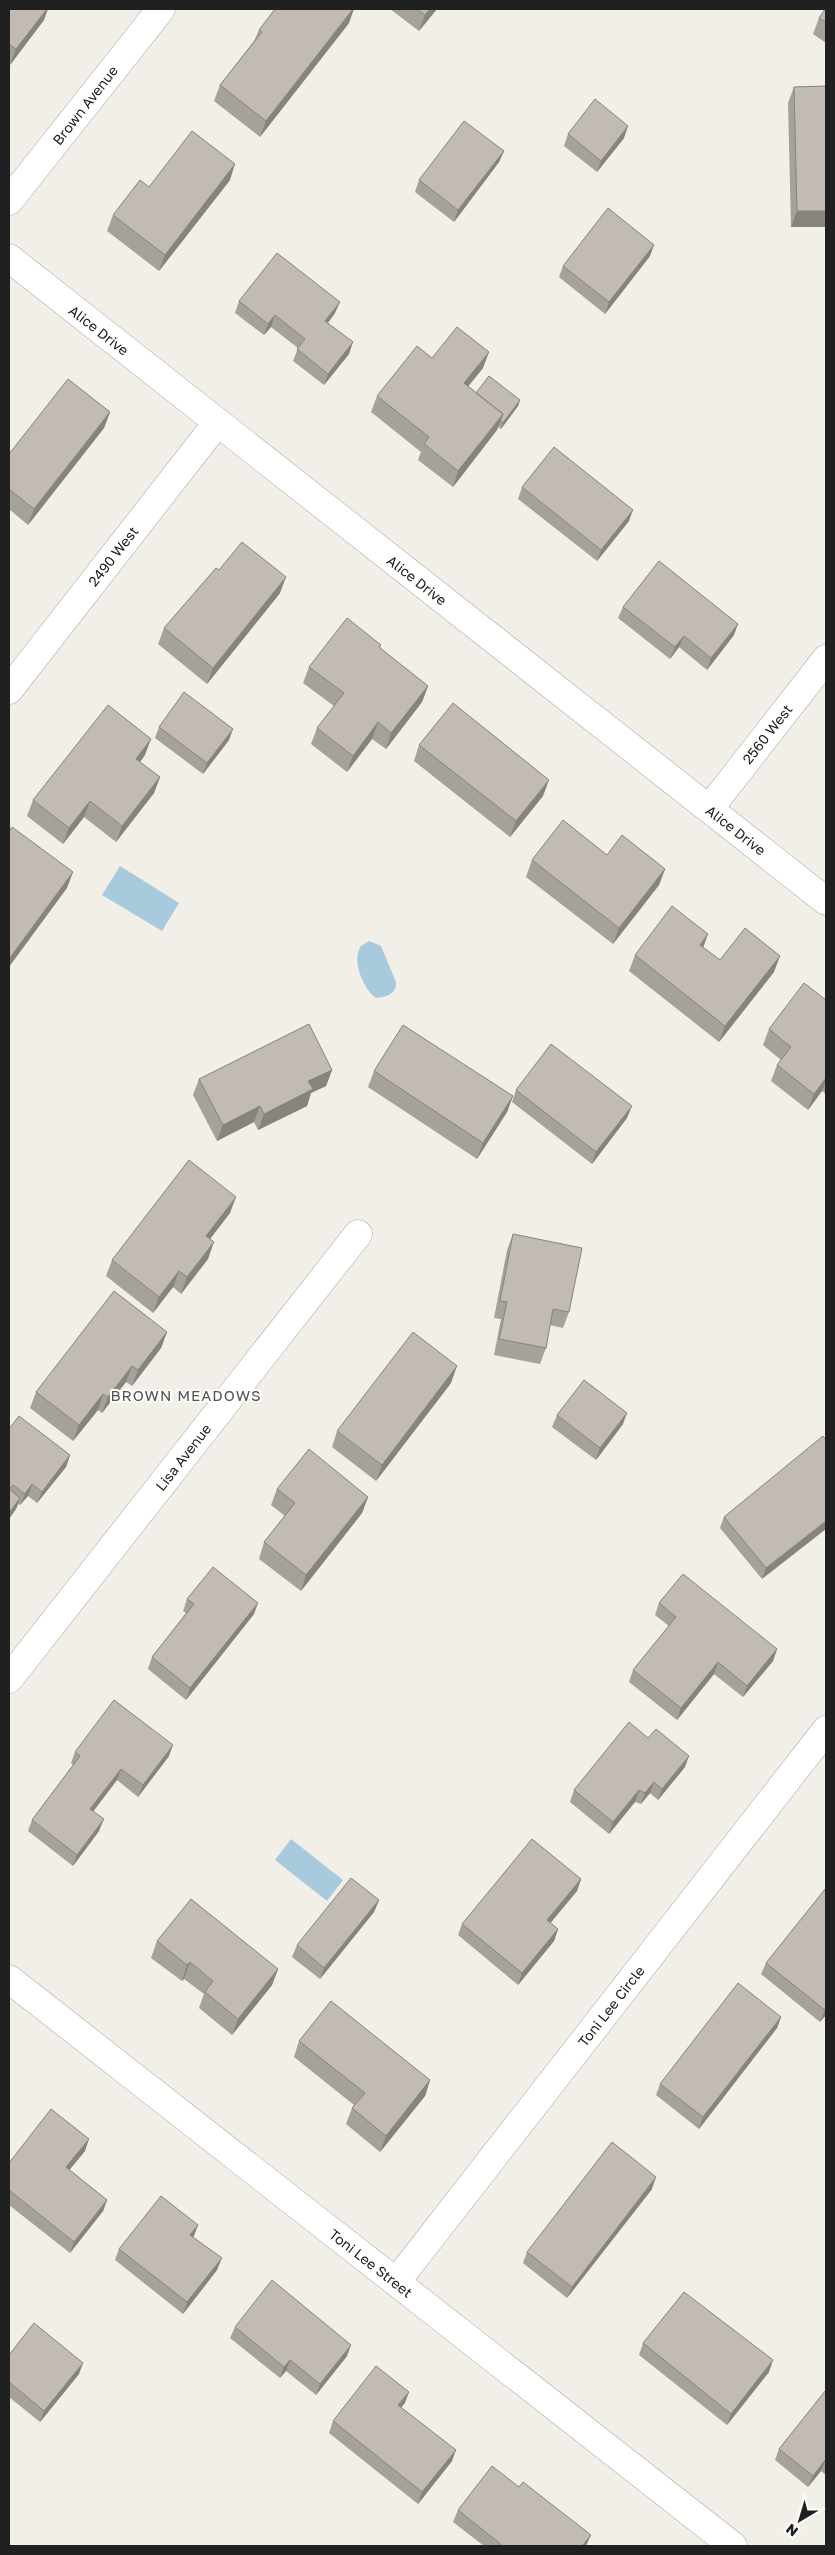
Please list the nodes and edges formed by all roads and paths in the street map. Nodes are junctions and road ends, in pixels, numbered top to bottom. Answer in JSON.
{"nodes":[{"id":1,"x":161,"y":9,"type":"edge"},
{"id":2,"x":9,"y":201,"type":"edge"},
{"id":3,"x":9,"y":258,"type":"edge"},
{"id":4,"x":217,"y":423,"type":"junction"},
{"id":5,"x":826,"y":659,"type":"edge"},
{"id":6,"x":9,"y":690,"type":"edge"},
{"id":7,"x":709,"y":809,"type":"junction"},
{"id":8,"x":826,"y":901,"type":"edge"},
{"id":9,"x":358,"y":1234,"type":"dead end"},
{"id":10,"x":9,"y":1679,"type":"edge"},
{"id":11,"x":826,"y":1730,"type":"edge"},
{"id":12,"x":9,"y":1979,"type":"edge"},
{"id":13,"x":396,"y":2282,"type":"junction"},
{"id":14,"x":733,"y":2546,"type":"edge"}],
"edges":[{"from":1,"to":2,"type":"street","name":"Brown Avenue"},
{"from":3,"to":4,"type":"street","name":"Alice Drive"},
{"from":4,"to":6,"type":"street","name":"2490 West"},
{"from":4,"to":7,"type":"street","name":"Alice Drive"},
{"from":5,"to":7,"type":"street","name":"2560 West"},
{"from":7,"to":8,"type":"street","name":"Alice Drive"},
{"from":9,"to":10,"type":"street","name":"Lisa Avenue"},
{"from":11,"to":13,"type":"street","name":"Toni Lee Circle"},
{"from":12,"to":13,"type":"street","name":"Toni Lee Street"},
{"from":13,"to":14,"type":"street","name":"Toni Lee Street"}]}
